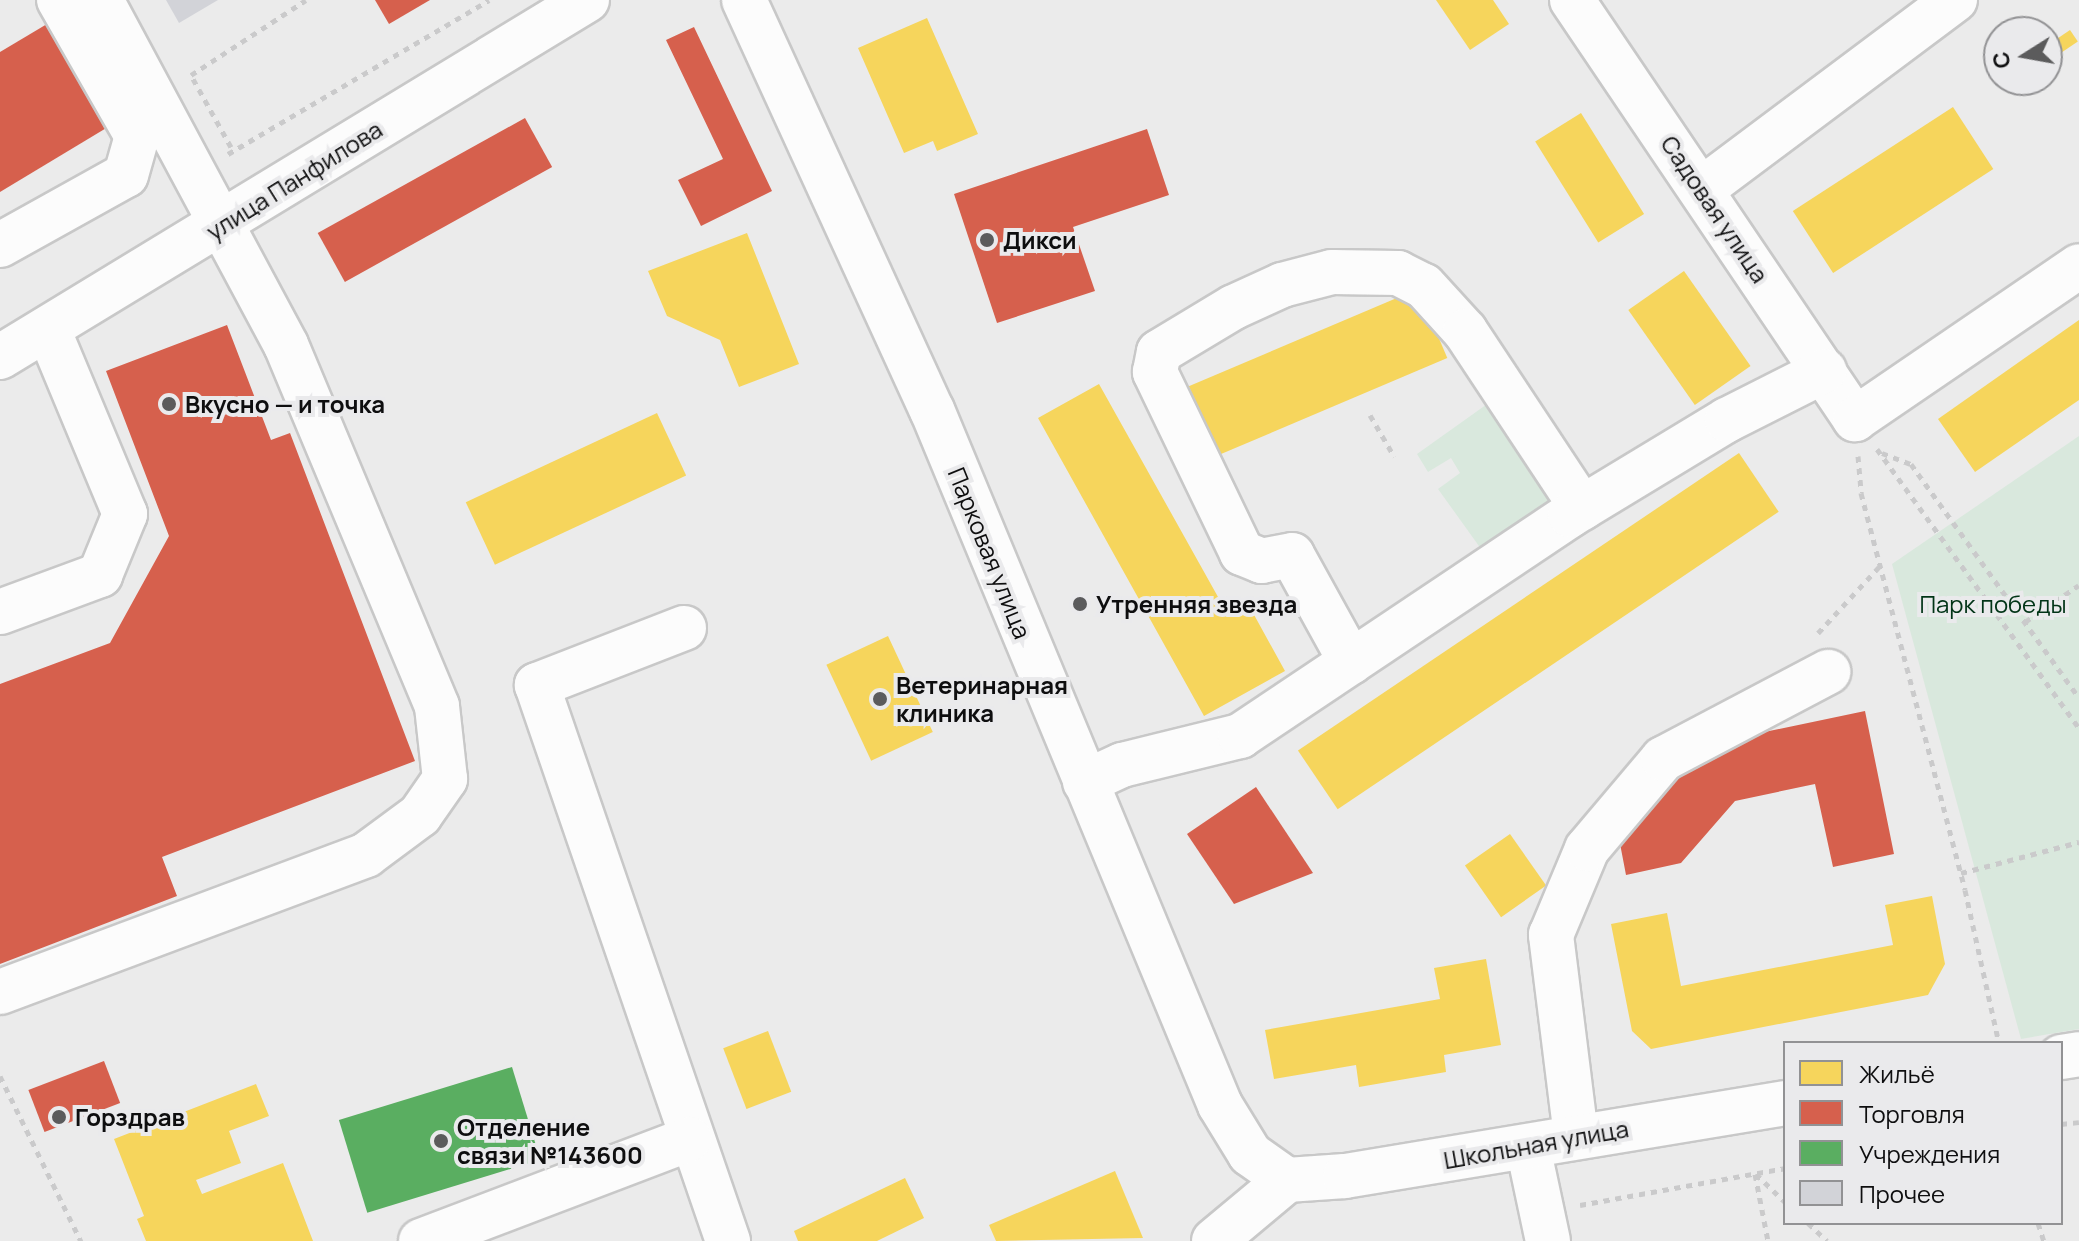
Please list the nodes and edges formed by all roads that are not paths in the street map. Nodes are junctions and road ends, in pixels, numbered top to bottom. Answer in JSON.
{"nodes":[{"id":1,"x":59,"y":0,"type":"edge"},
{"id":2,"x":101,"y":0,"type":"edge"},
{"id":3,"x":587,"y":0,"type":"edge"},
{"id":4,"x":744,"y":0,"type":"edge"},
{"id":5,"x":1572,"y":0,"type":"edge"},
{"id":6,"x":1955,"y":0,"type":"edge"},
{"id":7,"x":1702,"y":189,"type":"junction"},
{"id":8,"x":215,"y":209,"type":"junction"},
{"id":9,"x":0,"y":245,"type":"edge"},
{"id":10,"x":2079,"y":266,"type":"edge"},
{"id":11,"x":48,"y":329,"type":"junction"},
{"id":12,"x":0,"y":357,"type":"edge"},
{"id":13,"x":1824,"y":371,"type":"junction"},
{"id":14,"x":1582,"y":508,"type":"junction"},
{"id":15,"x":0,"y":612,"type":"edge"},
{"id":16,"x":684,"y":628,"type":"dead end"},
{"id":17,"x":1351,"y":662,"type":"junction"},
{"id":18,"x":1828,"y":672,"type":"dead end"},
{"id":19,"x":1085,"y":782,"type":"junction"},
{"id":20,"x":0,"y":992,"type":"edge"},
{"id":21,"x":1783,"y":1103,"type":"edge"},
{"id":22,"x":1576,"y":1136,"type":"junction"},
{"id":23,"x":689,"y":1139,"type":"junction"},
{"id":24,"x":1528,"y":1147,"type":"junction"},
{"id":25,"x":1287,"y":1180,"type":"junction"},
{"id":26,"x":1546,"y":1226,"type":"edge"},
{"id":27,"x":421,"y":1241,"type":"edge"},
{"id":28,"x":728,"y":1241,"type":"edge"},
{"id":29,"x":1214,"y":1241,"type":"edge"}],
"edges":[{"from":1,"to":9,"type":"street"},
{"from":2,"to":8,"type":"street"},
{"from":3,"to":8,"type":"street","name":"улица Панфилова"},
{"from":4,"to":19,"type":"street","name":"Парковая улица"},
{"from":5,"to":7,"type":"street","name":"Садовая улица"},
{"from":6,"to":7,"type":"street"},
{"from":7,"to":13,"type":"street","name":"Садовая улица"},
{"from":8,"to":11,"type":"street","name":"улица Панфилова"},
{"from":8,"to":20,"type":"street"},
{"from":10,"to":13,"type":"street","name":"Садовая улица"},
{"from":11,"to":12,"type":"street","name":"улица Панфилова"},
{"from":11,"to":15,"type":"street"},
{"from":13,"to":14,"type":"street"},
{"from":14,"to":17,"type":"street"},
{"from":14,"to":17,"type":"street"},
{"from":16,"to":23,"type":"street"},
{"from":17,"to":19,"type":"street"},
{"from":18,"to":22,"type":"street"},
{"from":19,"to":25,"type":"street","name":"Парковая улица"},
{"from":21,"to":22,"type":"street","name":"Школьная улица"},
{"from":22,"to":24,"type":"street","name":"Школьная улица"},
{"from":23,"to":27,"type":"street"},
{"from":23,"to":28,"type":"street"},
{"from":24,"to":25,"type":"street","name":"Школьная улица"},
{"from":24,"to":26,"type":"street"},
{"from":25,"to":29,"type":"street"}]}
